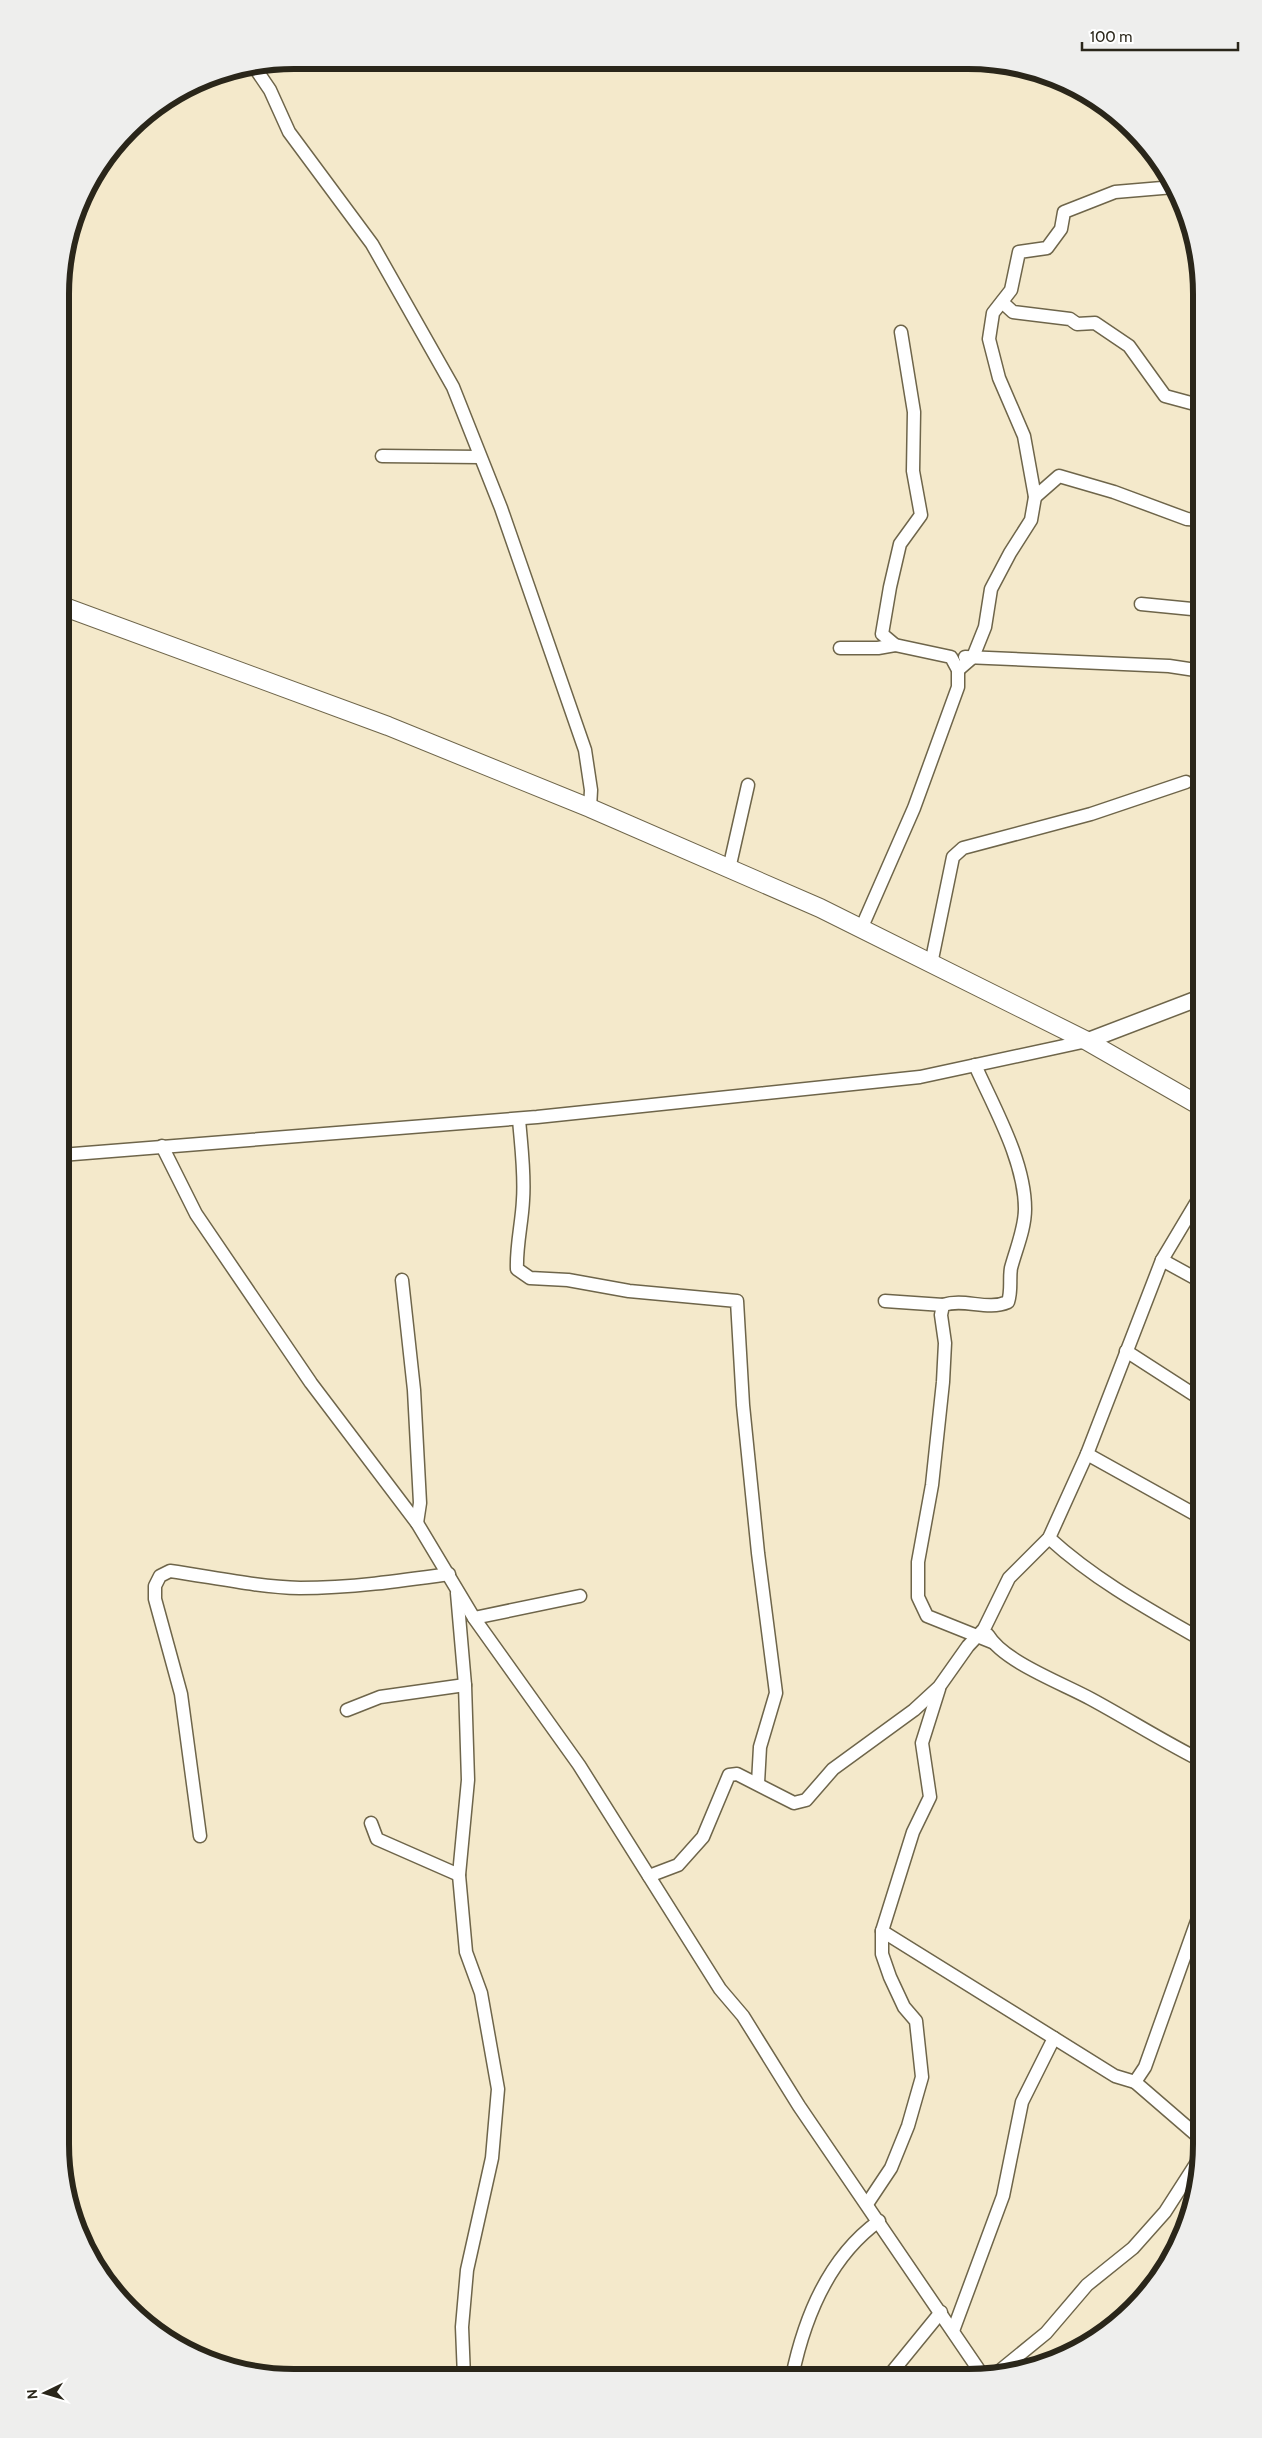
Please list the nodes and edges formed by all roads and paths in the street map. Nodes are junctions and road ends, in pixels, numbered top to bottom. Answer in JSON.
{"nodes":[{"id":1,"x":258,"y":72,"type":"edge"},
{"id":2,"x":1167,"y":188,"type":"edge"},
{"id":3,"x":1002,"y":302,"type":"junction"},
{"id":4,"x":901,"y":332,"type":"dead end"},
{"id":5,"x":1193,"y":404,"type":"edge"},
{"id":6,"x":382,"y":456,"type":"dead end"},
{"id":7,"x":480,"y":457,"type":"junction"},
{"id":8,"x":1035,"y":497,"type":"junction"},
{"id":9,"x":1193,"y":519,"type":"edge"},
{"id":10,"x":1141,"y":604,"type":"dead end"},
{"id":11,"x":69,"y":609,"type":"edge"},
{"id":12,"x":1193,"y":609,"type":"edge"},
{"id":13,"x":895,"y":645,"type":"junction"},
{"id":14,"x":840,"y":648,"type":"dead end"},
{"id":15,"x":951,"y":656,"type":"junction"},
{"id":16,"x":973,"y":657,"type":"junction"},
{"id":17,"x":958,"y":670,"type":"junction"},
{"id":18,"x":1193,"y":670,"type":"edge"},
{"id":19,"x":1186,"y":782,"type":"dead end"},
{"id":20,"x":748,"y":785,"type":"dead end"},
{"id":21,"x":590,"y":808,"type":"junction"},
{"id":22,"x":730,"y":869,"type":"junction"},
{"id":23,"x":861,"y":929,"type":"junction"},
{"id":24,"x":931,"y":964,"type":"junction"},
{"id":25,"x":1193,"y":1000,"type":"edge"},
{"id":26,"x":1087,"y":1041,"type":"junction"},
{"id":27,"x":975,"y":1065,"type":"junction"},
{"id":28,"x":1193,"y":1102,"type":"edge"},
{"id":29,"x":519,"y":1119,"type":"junction"},
{"id":30,"x":162,"y":1146,"type":"junction"},
{"id":31,"x":69,"y":1154,"type":"edge"},
{"id":32,"x":1193,"y":1208,"type":"edge"},
{"id":33,"x":1162,"y":1260,"type":"junction"},
{"id":34,"x":1193,"y":1277,"type":"edge"},
{"id":35,"x":402,"y":1280,"type":"dead end"},
{"id":36,"x":885,"y":1301,"type":"dead end"},
{"id":37,"x":943,"y":1305,"type":"junction"},
{"id":38,"x":1126,"y":1351,"type":"junction"},
{"id":39,"x":1193,"y":1394,"type":"edge"},
{"id":40,"x":1087,"y":1454,"type":"junction"},
{"id":41,"x":1193,"y":1513,"type":"edge"},
{"id":42,"x":417,"y":1523,"type":"junction"},
{"id":43,"x":1049,"y":1538,"type":"junction"},
{"id":44,"x":449,"y":1574,"type":"junction"},
{"id":45,"x":457,"y":1588,"type":"junction"},
{"id":46,"x":580,"y":1596,"type":"dead end"},
{"id":47,"x":474,"y":1618,"type":"junction"},
{"id":48,"x":981,"y":1633,"type":"junction"},
{"id":49,"x":1193,"y":1635,"type":"edge"},
{"id":50,"x":465,"y":1685,"type":"junction"},
{"id":51,"x":940,"y":1687,"type":"junction"},
{"id":52,"x":347,"y":1710,"type":"dead end"},
{"id":53,"x":1193,"y":1756,"type":"edge"},
{"id":54,"x":758,"y":1783,"type":"junction"},
{"id":55,"x":371,"y":1823,"type":"dead end"},
{"id":56,"x":200,"y":1836,"type":"dead end"},
{"id":57,"x":460,"y":1876,"type":"junction"},
{"id":58,"x":648,"y":1876,"type":"junction"},
{"id":59,"x":882,"y":1931,"type":"junction"},
{"id":60,"x":1193,"y":1932,"type":"edge"},
{"id":61,"x":1054,"y":2038,"type":"junction"},
{"id":62,"x":1135,"y":2082,"type":"junction"},
{"id":63,"x":1193,"y":2130,"type":"edge"},
{"id":64,"x":1191,"y":2172,"type":"edge"},
{"id":65,"x":867,"y":2204,"type":"junction"},
{"id":66,"x":879,"y":2221,"type":"junction"},
{"id":67,"x":941,"y":2312,"type":"junction"},
{"id":68,"x":953,"y":2331,"type":"junction"},
{"id":69,"x":1005,"y":2366,"type":"edge"},
{"id":70,"x":464,"y":2369,"type":"edge"},
{"id":71,"x":794,"y":2369,"type":"edge"},
{"id":72,"x":895,"y":2369,"type":"edge"},
{"id":73,"x":978,"y":2369,"type":"edge"}],
"edges":[{"from":1,"to":7,"type":"street"},
{"from":2,"to":3,"type":"street"},
{"from":3,"to":5,"type":"street"},
{"from":3,"to":8,"type":"street"},
{"from":4,"to":13,"type":"street"},
{"from":6,"to":7,"type":"street"},
{"from":7,"to":21,"type":"street"},
{"from":8,"to":9,"type":"street"},
{"from":8,"to":16,"type":"street"},
{"from":10,"to":12,"type":"street"},
{"from":11,"to":21,"type":"main road"},
{"from":13,"to":14,"type":"street"},
{"from":13,"to":15,"type":"street"},
{"from":15,"to":16,"type":"street"},
{"from":15,"to":17,"type":"street"},
{"from":16,"to":17,"type":"street"},
{"from":16,"to":18,"type":"street"},
{"from":17,"to":23,"type":"street"},
{"from":19,"to":24,"type":"street"},
{"from":20,"to":22,"type":"street"},
{"from":21,"to":22,"type":"main road"},
{"from":22,"to":23,"type":"main road"},
{"from":23,"to":24,"type":"main road"},
{"from":24,"to":26,"type":"main road"},
{"from":25,"to":26,"type":"street"},
{"from":26,"to":27,"type":"street"},
{"from":26,"to":28,"type":"main road"},
{"from":27,"to":29,"type":"street"},
{"from":27,"to":37,"type":"street"},
{"from":29,"to":30,"type":"street"},
{"from":29,"to":54,"type":"street"},
{"from":30,"to":31,"type":"street"},
{"from":30,"to":42,"type":"street"},
{"from":32,"to":33,"type":"street"},
{"from":33,"to":34,"type":"street"},
{"from":33,"to":38,"type":"street"},
{"from":35,"to":42,"type":"street"},
{"from":36,"to":37,"type":"street"},
{"from":37,"to":48,"type":"street"},
{"from":38,"to":39,"type":"street"},
{"from":38,"to":40,"type":"street"},
{"from":40,"to":41,"type":"street"},
{"from":40,"to":43,"type":"street"},
{"from":42,"to":44,"type":"street"},
{"from":43,"to":48,"type":"street"},
{"from":43,"to":49,"type":"street"},
{"from":44,"to":45,"type":"street"},
{"from":44,"to":56,"type":"street"},
{"from":45,"to":47,"type":"street"},
{"from":45,"to":50,"type":"street"},
{"from":46,"to":47,"type":"street"},
{"from":47,"to":58,"type":"street"},
{"from":48,"to":51,"type":"street"},
{"from":48,"to":53,"type":"street"},
{"from":50,"to":52,"type":"street"},
{"from":50,"to":57,"type":"street"},
{"from":51,"to":54,"type":"street"},
{"from":51,"to":59,"type":"street"},
{"from":54,"to":58,"type":"street"},
{"from":55,"to":57,"type":"street"},
{"from":57,"to":70,"type":"street"},
{"from":58,"to":65,"type":"street"},
{"from":59,"to":61,"type":"street"},
{"from":59,"to":65,"type":"street"},
{"from":60,"to":62,"type":"street"},
{"from":61,"to":62,"type":"street"},
{"from":61,"to":68,"type":"street"},
{"from":62,"to":63,"type":"street"},
{"from":64,"to":69,"type":"street"},
{"from":65,"to":66,"type":"street"},
{"from":66,"to":67,"type":"street"},
{"from":66,"to":71,"type":"street"},
{"from":67,"to":68,"type":"street"},
{"from":67,"to":72,"type":"street"},
{"from":68,"to":73,"type":"street"}]}
